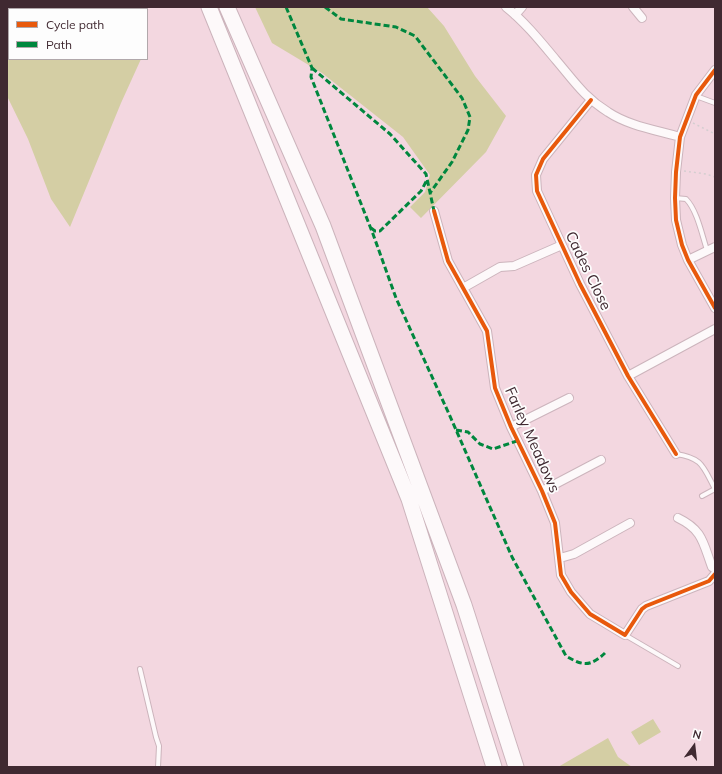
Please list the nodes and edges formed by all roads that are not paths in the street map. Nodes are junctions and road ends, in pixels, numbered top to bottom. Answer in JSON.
{"nodes":[{"id":1,"x":209,"y":7,"type":"edge"},
{"id":2,"x":227,"y":7,"type":"edge"},
{"id":3,"x":506,"y":7,"type":"edge"},
{"id":4,"x":522,"y":7,"type":"edge"},
{"id":5,"x":633,"y":7,"type":"edge"},
{"id":6,"x":515,"y":15,"type":"junction"},
{"id":7,"x":642,"y":18,"type":"dead end"},
{"id":8,"x":715,"y":70,"type":"edge"},
{"id":9,"x":696,"y":95,"type":"junction"},
{"id":10,"x":591,"y":100,"type":"junction"},
{"id":11,"x":715,"y":103,"type":"edge"},
{"id":12,"x":680,"y":137,"type":"junction"},
{"id":13,"x":675,"y":198,"type":"junction"},
{"id":14,"x":434,"y":211,"type":"dead end"},
{"id":15,"x":562,"y":245,"type":"junction"},
{"id":16,"x":715,"y":246,"type":"edge"},
{"id":17,"x":707,"y":250,"type":"junction"},
{"id":18,"x":688,"y":260,"type":"junction"},
{"id":19,"x":463,"y":288,"type":"junction"},
{"id":20,"x":715,"y":308,"type":"edge"},
{"id":21,"x":715,"y":329,"type":"edge"},
{"id":22,"x":628,"y":376,"type":"junction"},
{"id":23,"x":569,"y":398,"type":"dead end"},
{"id":24,"x":510,"y":427,"type":"junction"},
{"id":25,"x":676,"y":454,"type":"joint"},
{"id":26,"x":601,"y":460,"type":"dead end"},
{"id":27,"x":715,"y":489,"type":"edge"},
{"id":28,"x":542,"y":491,"type":"junction"},
{"id":29,"x":702,"y":496,"type":"dead end"},
{"id":30,"x":678,"y":518,"type":"dead end"},
{"id":31,"x":630,"y":523,"type":"dead end"},
{"id":32,"x":560,"y":558,"type":"junction"},
{"id":33,"x":715,"y":569,"type":"edge"},
{"id":34,"x":715,"y":574,"type":"edge"},
{"id":35,"x":626,"y":635,"type":"junction"},
{"id":36,"x":678,"y":666,"type":"dead end"},
{"id":37,"x":140,"y":669,"type":"dead end"},
{"id":38,"x":158,"y":767,"type":"edge"},
{"id":39,"x":494,"y":767,"type":"edge"},
{"id":40,"x":516,"y":767,"type":"edge"}],
"edges":[{"from":1,"to":39,"type":"highway"},
{"from":2,"to":40,"type":"highway"},
{"from":3,"to":6,"type":"street"},
{"from":4,"to":6,"type":"street"},
{"from":5,"to":7,"type":"street"},
{"from":6,"to":10,"type":"street"},
{"from":8,"to":9,"type":"street"},
{"from":9,"to":11,"type":"lane"},
{"from":9,"to":12,"type":"street"},
{"from":10,"to":12,"type":"street"},
{"from":10,"to":15,"type":"street","name":"Cades Close"},
{"from":12,"to":13,"type":"street"},
{"from":13,"to":17,"type":"lane"},
{"from":13,"to":18,"type":"street"},
{"from":14,"to":19,"type":"street","name":"Farley Meadows"},
{"from":15,"to":19,"type":"street"},
{"from":15,"to":22,"type":"street","name":"Cades Close"},
{"from":16,"to":17,"type":"street"},
{"from":17,"to":18,"type":"street"},
{"from":18,"to":20,"type":"street"},
{"from":19,"to":24,"type":"street","name":"Farley Meadows"},
{"from":21,"to":22,"type":"street"},
{"from":22,"to":25,"type":"street","name":"Cades Close"},
{"from":23,"to":24,"type":"street"},
{"from":24,"to":28,"type":"street","name":"Farley Meadows"},
{"from":25,"to":27,"type":"lane"},
{"from":26,"to":28,"type":"street"},
{"from":27,"to":29,"type":"lane"},
{"from":28,"to":32,"type":"street","name":"Farley Meadows"},
{"from":30,"to":33,"type":"street"},
{"from":31,"to":32,"type":"street"},
{"from":32,"to":35,"type":"street","name":"Farley Meadows"},
{"from":34,"to":35,"type":"street"},
{"from":35,"to":36,"type":"lane","name":"Farley Meadows"},
{"from":37,"to":38,"type":"lane"}]}
